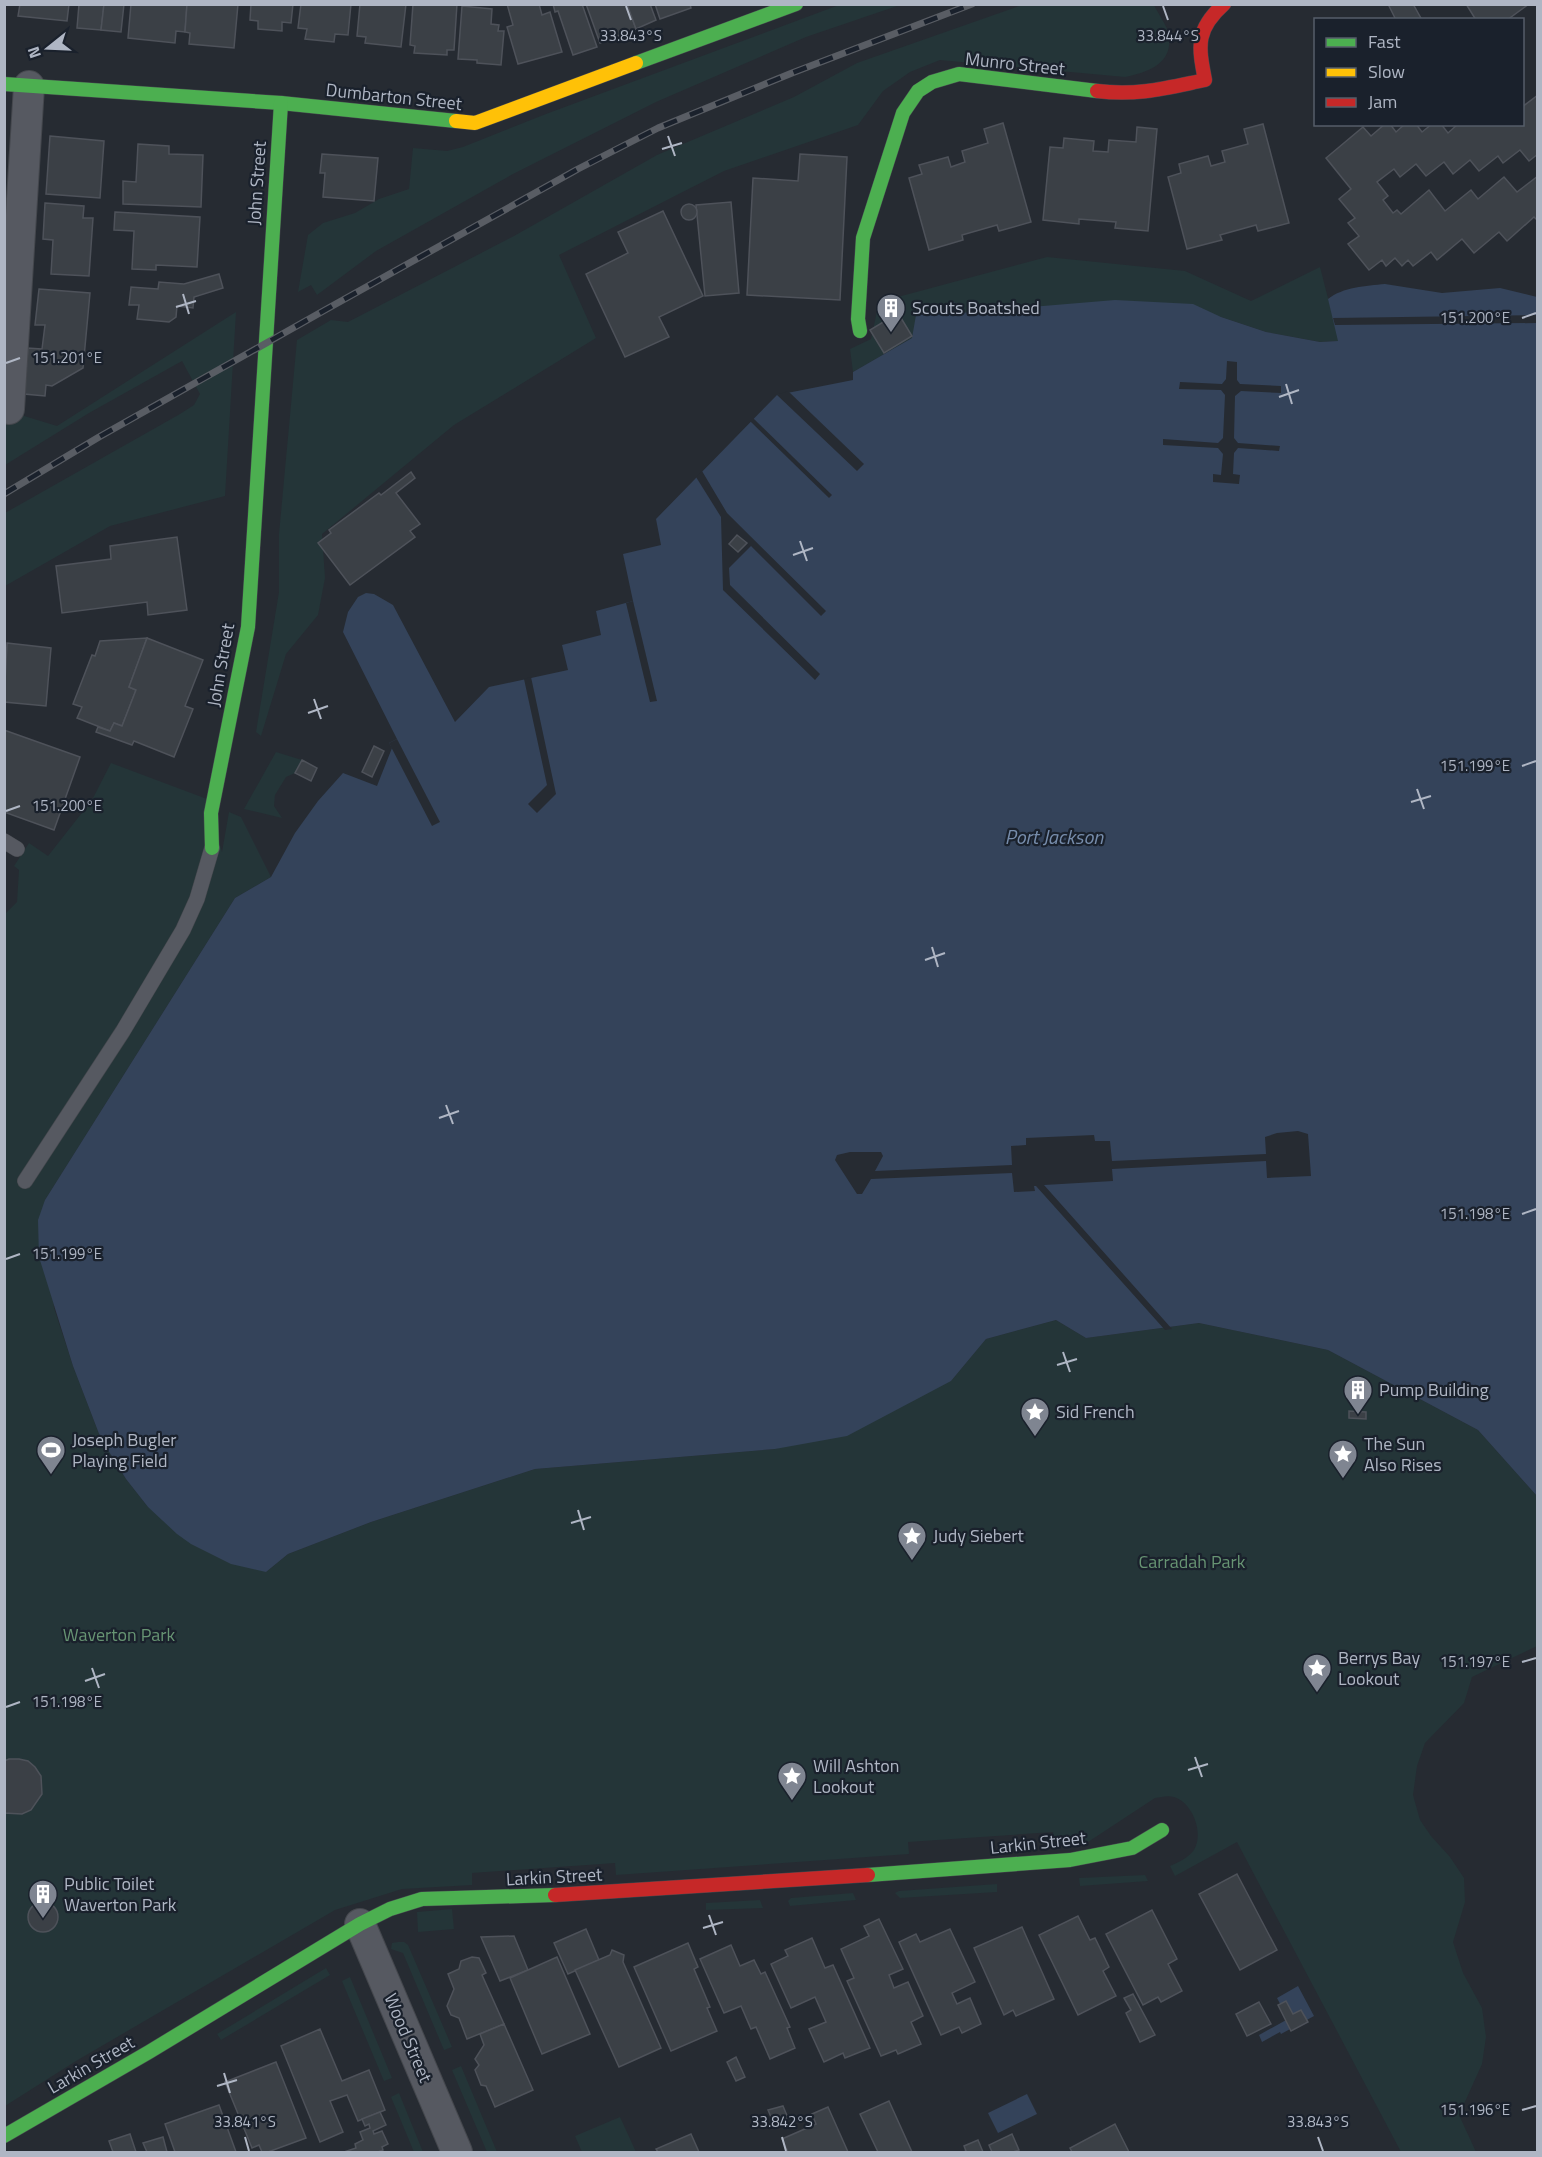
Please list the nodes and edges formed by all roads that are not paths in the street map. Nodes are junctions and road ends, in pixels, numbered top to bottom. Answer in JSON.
{"nodes":[{"id":1,"x":796,"y":4,"type":"edge"},
{"id":2,"x":1224,"y":4,"type":"edge"},
{"id":3,"x":17,"y":85,"type":"edge"},
{"id":4,"x":281,"y":103,"type":"junction"},
{"id":5,"x":860,"y":331,"type":"dead end"},
{"id":6,"x":9,"y":409,"type":"dead end"},
{"id":7,"x":212,"y":848,"type":"joint"},
{"id":8,"x":25,"y":1181,"type":"dead end"},
{"id":9,"x":1162,"y":1830,"type":"dead end"},
{"id":10,"x":360,"y":1924,"type":"junction"},
{"id":11,"x":4,"y":2136,"type":"edge"},
{"id":12,"x":457,"y":2152,"type":"edge"}],
"edges":[{"from":1,"to":4,"type":"street","name":"Dumbarton Street"},
{"from":2,"to":5,"type":"street","name":"Munro Street"},
{"from":3,"to":4,"type":"street","name":"Dumbarton Street"},
{"from":3,"to":6,"type":"street"},
{"from":4,"to":7,"type":"street","name":"John Street"},
{"from":7,"to":8,"type":"lane","name":"John Street"},
{"from":9,"to":10,"type":"street","name":"Larkin Street"},
{"from":10,"to":11,"type":"street","name":"Larkin Street"},
{"from":10,"to":12,"type":"street","name":"Wood Street"}]}
